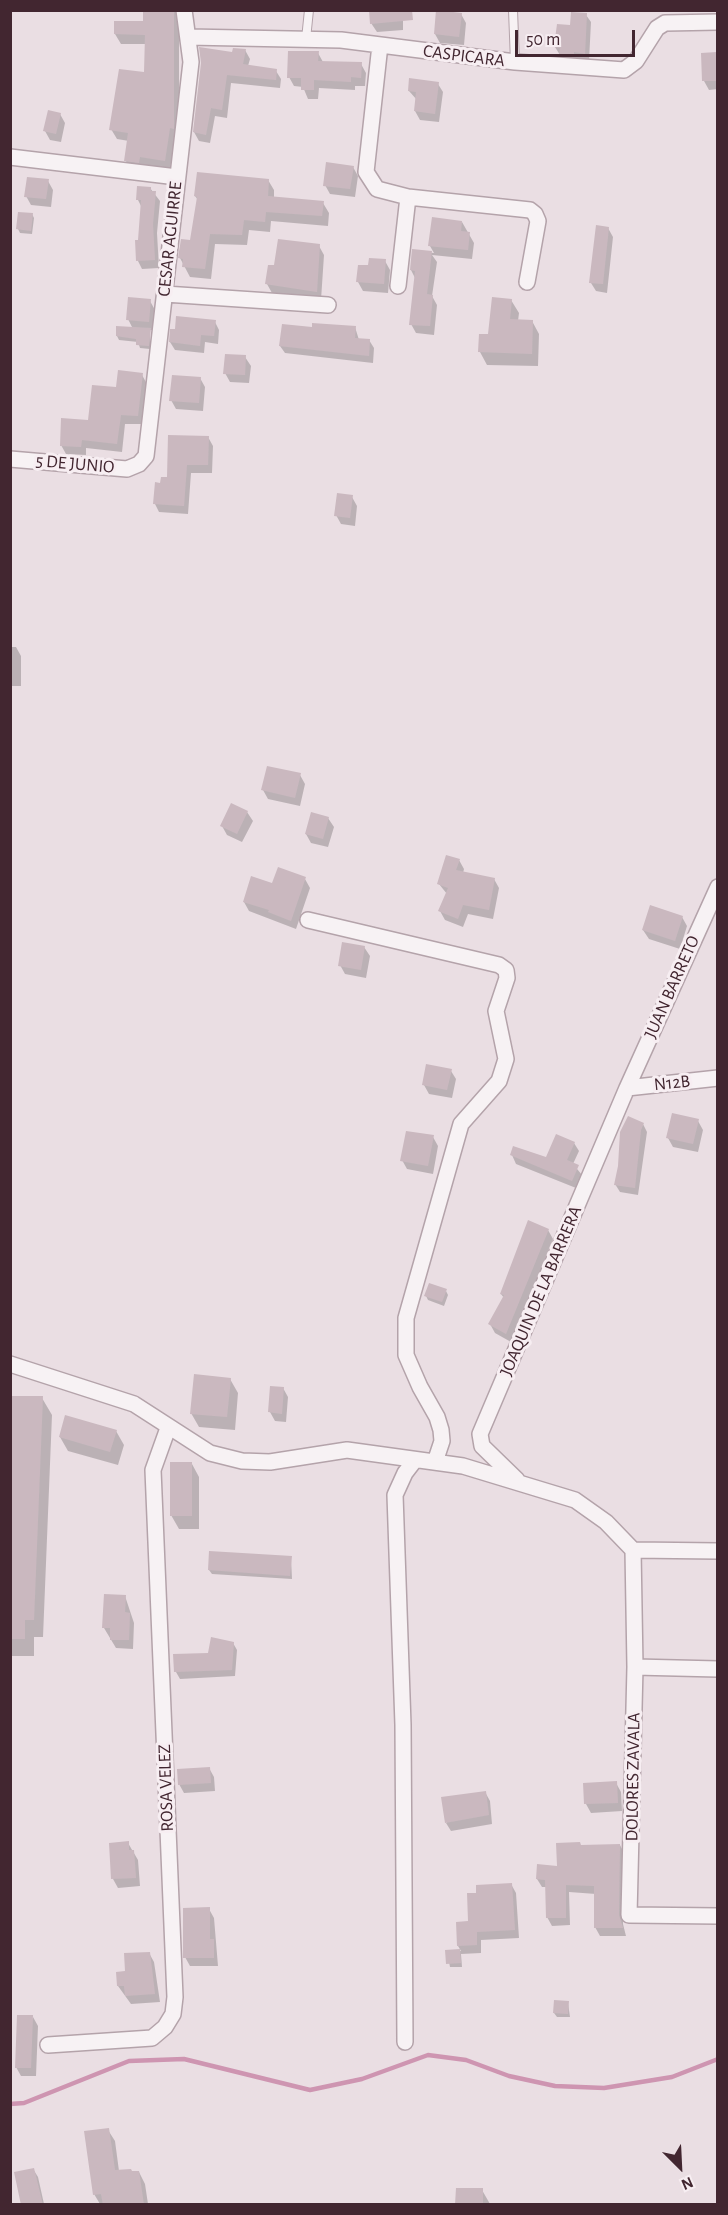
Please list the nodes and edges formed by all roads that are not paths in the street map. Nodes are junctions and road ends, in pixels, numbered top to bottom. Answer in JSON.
{"nodes":[{"id":1,"x":184,"y":10,"type":"edge"},
{"id":2,"x":309,"y":10,"type":"edge"},
{"id":3,"x":513,"y":10,"type":"edge"},
{"id":4,"x":717,"y":22,"type":"edge"},
{"id":5,"x":188,"y":38,"type":"junction"},
{"id":6,"x":306,"y":39,"type":"junction"},
{"id":7,"x":380,"y":45,"type":"junction"},
{"id":8,"x":515,"y":62,"type":"junction"},
{"id":9,"x":10,"y":157,"type":"edge"},
{"id":10,"x":177,"y":177,"type":"junction"},
{"id":11,"x":408,"y":197,"type":"junction"},
{"id":12,"x":527,"y":282,"type":"dead end"},
{"id":13,"x":398,"y":286,"type":"dead end"},
{"id":14,"x":165,"y":294,"type":"junction"},
{"id":15,"x":328,"y":305,"type":"dead end"},
{"id":16,"x":10,"y":459,"type":"edge"},
{"id":17,"x":138,"y":464,"type":"joint"},
{"id":18,"x":717,"y":887,"type":"edge"},
{"id":19,"x":308,"y":920,"type":"dead end"},
{"id":20,"x":717,"y":1078,"type":"edge"},
{"id":21,"x":627,"y":1088,"type":"junction"},
{"id":22,"x":10,"y":1364,"type":"edge"},
{"id":23,"x":168,"y":1428,"type":"junction"},
{"id":24,"x":414,"y":1460,"type":"junction"},
{"id":25,"x":435,"y":1462,"type":"junction"},
{"id":26,"x":519,"y":1482,"type":"junction"},
{"id":27,"x":633,"y":1550,"type":"junction"},
{"id":28,"x":717,"y":1551,"type":"edge"},
{"id":29,"x":636,"y":1667,"type":"junction"},
{"id":30,"x":717,"y":1669,"type":"edge"},
{"id":31,"x":717,"y":1916,"type":"edge"},
{"id":32,"x":405,"y":2042,"type":"dead end"},
{"id":33,"x":48,"y":2045,"type":"dead end"}],
"edges":[{"from":1,"to":5,"type":"street","name":"CESAR AGUIRRE"},
{"from":2,"to":6,"type":"lane"},
{"from":3,"to":8,"type":"lane"},
{"from":4,"to":8,"type":"street","name":"CASPICARA"},
{"from":5,"to":6,"type":"street","name":"CASPICARA"},
{"from":5,"to":10,"type":"street","name":"CESAR AGUIRRE"},
{"from":6,"to":7,"type":"street","name":"CASPICARA"},
{"from":7,"to":8,"type":"street","name":"CASPICARA"},
{"from":7,"to":11,"type":"street"},
{"from":9,"to":10,"type":"street"},
{"from":10,"to":14,"type":"street","name":"CESAR AGUIRRE"},
{"from":11,"to":12,"type":"street"},
{"from":11,"to":13,"type":"street"},
{"from":14,"to":15,"type":"street"},
{"from":14,"to":17,"type":"street","name":"CESAR AGUIRRE"},
{"from":16,"to":17,"type":"street","name":"5 DE JUNIO"},
{"from":18,"to":21,"type":"street","name":"JUAN BARRETO"},
{"from":19,"to":25,"type":"street"},
{"from":20,"to":21,"type":"street","name":"N12B"},
{"from":21,"to":26,"type":"street","name":"JOAQUIN DE LA BARRERA"},
{"from":22,"to":23,"type":"street"},
{"from":23,"to":24,"type":"street"},
{"from":23,"to":33,"type":"street","name":"ROSA VELEZ"},
{"from":24,"to":25,"type":"street"},
{"from":24,"to":32,"type":"street"},
{"from":25,"to":26,"type":"street"},
{"from":26,"to":27,"type":"street"},
{"from":27,"to":28,"type":"street"},
{"from":27,"to":29,"type":"street","name":"DOLORES ZAVALA"},
{"from":29,"to":30,"type":"street"},
{"from":29,"to":31,"type":"street","name":"DOLORES ZAVALA"}]}
